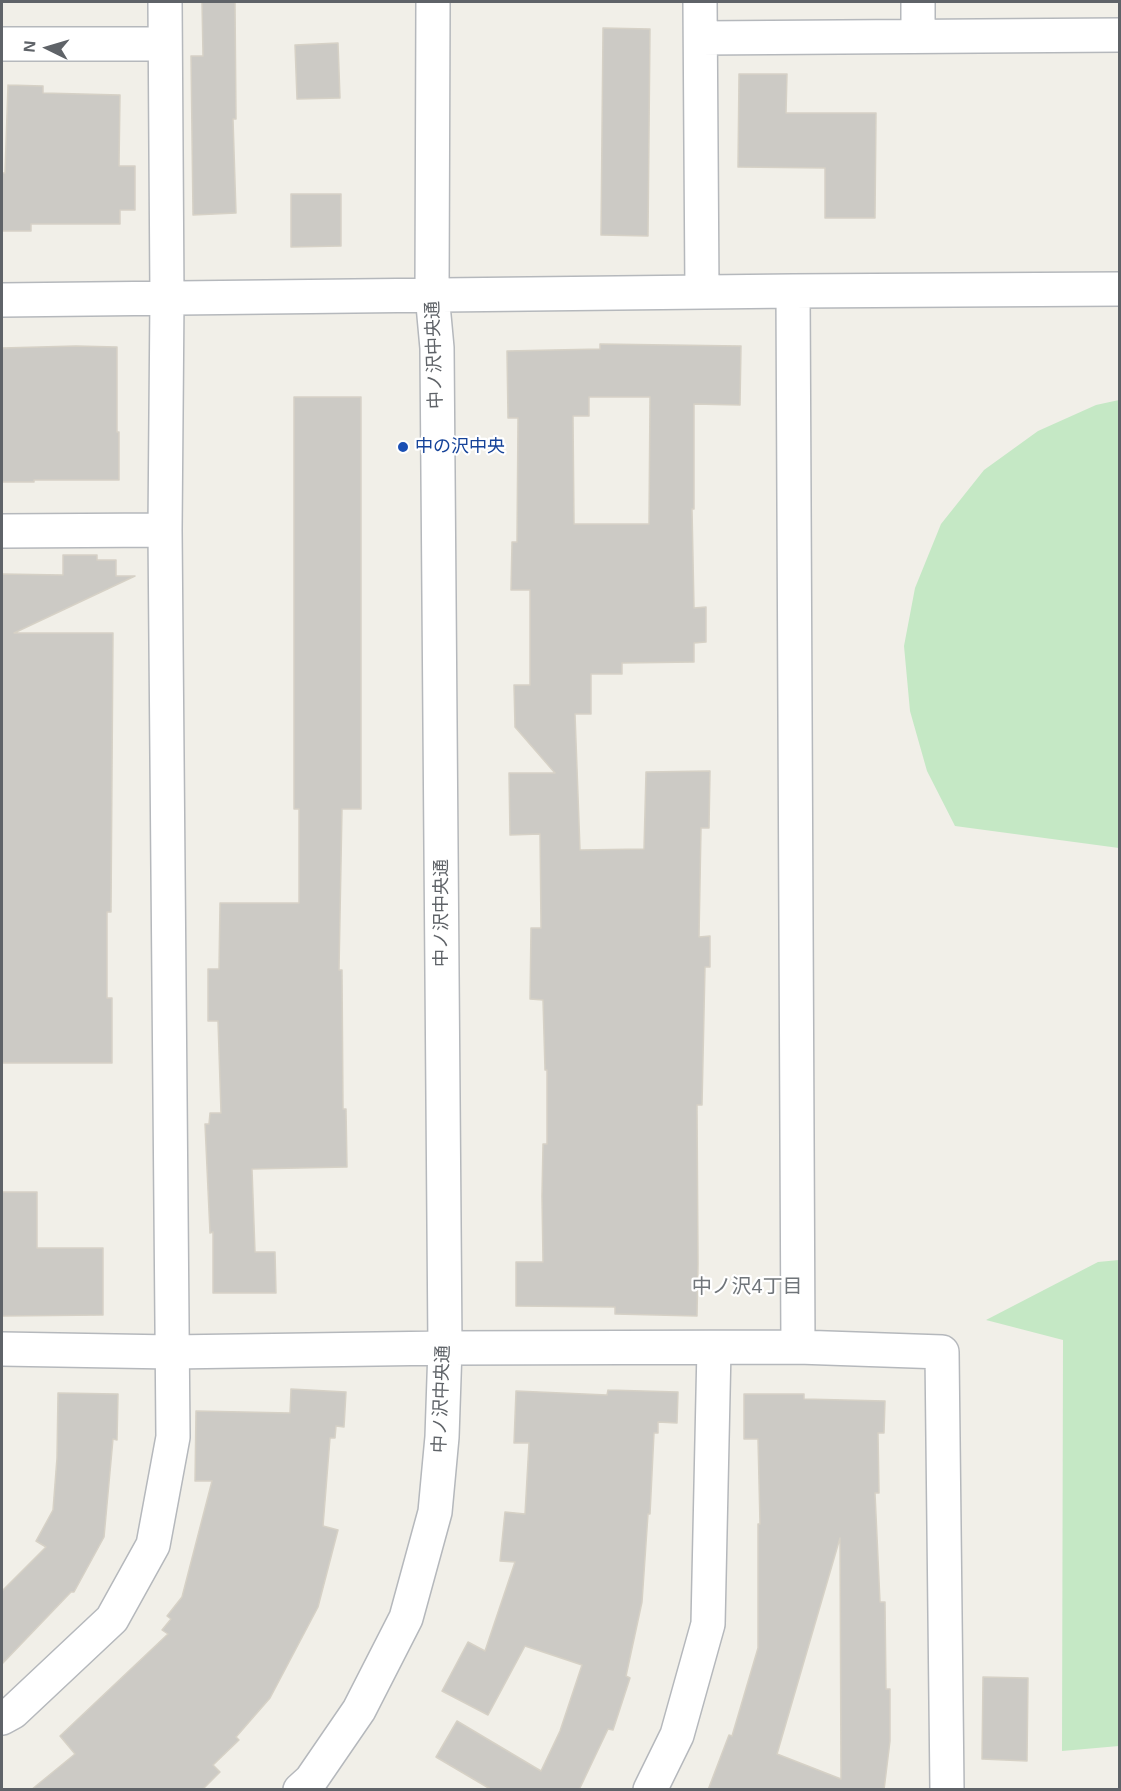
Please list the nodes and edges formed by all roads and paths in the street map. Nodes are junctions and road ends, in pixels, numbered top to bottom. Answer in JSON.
{"nodes":[{"id":1,"x":165,"y":2,"type":"edge"},
{"id":2,"x":432,"y":2,"type":"edge"},
{"id":3,"x":700,"y":2,"type":"edge"},
{"id":4,"x":918,"y":2,"type":"edge"},
{"id":5,"x":1119,"y":35,"type":"edge"},
{"id":6,"x":918,"y":36,"type":"junction"},
{"id":7,"x":701,"y":38,"type":"junction"},
{"id":8,"x":2,"y":44,"type":"edge"},
{"id":9,"x":165,"y":44,"type":"junction"},
{"id":10,"x":1119,"y":289,"type":"edge"},
{"id":11,"x":793,"y":291,"type":"junction"},
{"id":12,"x":702,"y":292,"type":"junction"},
{"id":13,"x":432,"y":294,"type":"junction"},
{"id":14,"x":167,"y":298,"type":"junction"},
{"id":15,"x":2,"y":300,"type":"edge"},
{"id":16,"x":165,"y":530,"type":"junction"},
{"id":17,"x":2,"y":531,"type":"edge"},
{"id":18,"x":798,"y":1347,"type":"junction"},
{"id":19,"x":445,"y":1348,"type":"junction"},
{"id":20,"x":714,"y":1348,"type":"junction"},
{"id":21,"x":2,"y":1349,"type":"edge"},
{"id":22,"x":171,"y":1352,"type":"junction"},
{"id":23,"x":2,"y":1718,"type":"edge"},
{"id":24,"x":300,"y":1790,"type":"edge"},
{"id":25,"x":650,"y":1790,"type":"edge"},
{"id":26,"x":947,"y":1790,"type":"edge"}],
"edges":[{"from":1,"to":9,"type":"street"},
{"from":2,"to":13,"type":"street","name":"中ノ沢中央通"},
{"from":3,"to":7,"type":"street"},
{"from":4,"to":6,"type":"street"},
{"from":5,"to":6,"type":"street"},
{"from":6,"to":7,"type":"street"},
{"from":7,"to":12,"type":"street"},
{"from":8,"to":9,"type":"street"},
{"from":9,"to":14,"type":"street"},
{"from":10,"to":11,"type":"street"},
{"from":11,"to":12,"type":"street"},
{"from":11,"to":18,"type":"street"},
{"from":12,"to":13,"type":"street"},
{"from":13,"to":14,"type":"street"},
{"from":13,"to":19,"type":"street","name":"中ノ沢中央通"},
{"from":14,"to":15,"type":"street"},
{"from":14,"to":16,"type":"street"},
{"from":16,"to":17,"type":"street"},
{"from":16,"to":22,"type":"street"},
{"from":18,"to":20,"type":"street"},
{"from":18,"to":26,"type":"street"},
{"from":19,"to":20,"type":"street"},
{"from":19,"to":22,"type":"street"},
{"from":19,"to":24,"type":"street","name":"中ノ沢中央通"},
{"from":20,"to":25,"type":"street"},
{"from":21,"to":22,"type":"street"},
{"from":22,"to":23,"type":"street"}]}
